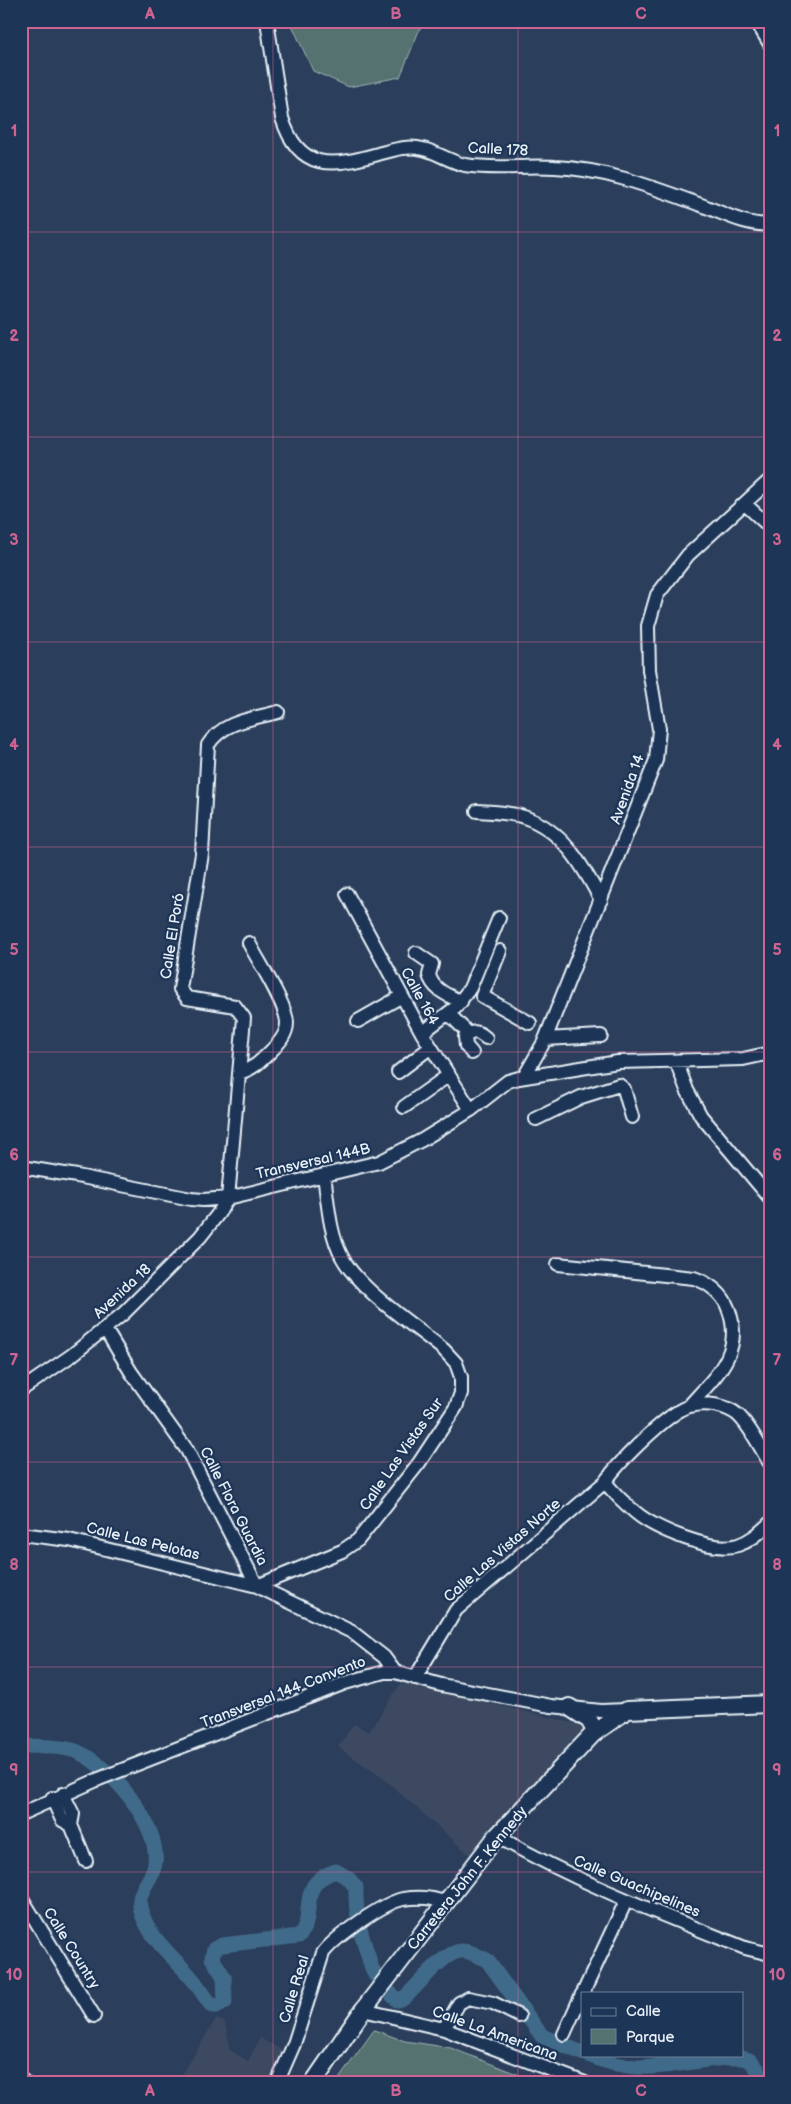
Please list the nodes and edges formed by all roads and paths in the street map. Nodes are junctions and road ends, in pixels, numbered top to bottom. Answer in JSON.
{"nodes":[{"id":1,"x":267,"y":21,"type":"edge"},
{"id":2,"x":756,"y":21,"type":"edge"},
{"id":3,"x":770,"y":44,"type":"edge"},
{"id":4,"x":770,"y":224,"type":"edge"},
{"id":5,"x":770,"y":480,"type":"edge"},
{"id":6,"x":745,"y":504,"type":"junction"},
{"id":7,"x":770,"y":527,"type":"edge"},
{"id":8,"x":278,"y":712,"type":"dead end"},
{"id":9,"x":477,"y":811,"type":"dead end"},
{"id":10,"x":347,"y":894,"type":"dead end"},
{"id":11,"x":601,"y":900,"type":"junction"},
{"id":12,"x":498,"y":918,"type":"dead end"},
{"id":13,"x":249,"y":943,"type":"dead end"},
{"id":14,"x":416,"y":953,"type":"dead end"},
{"id":15,"x":495,"y":953,"type":"junction"},
{"id":16,"x":402,"y":996,"type":"junction"},
{"id":17,"x":460,"y":1002,"type":"junction"},
{"id":18,"x":449,"y":1014,"type":"junction"},
{"id":19,"x":358,"y":1022,"type":"dead end"},
{"id":20,"x":530,"y":1023,"type":"dead end"},
{"id":21,"x":422,"y":1033,"type":"junction"},
{"id":22,"x":469,"y":1034,"type":"junction"},
{"id":23,"x":601,"y":1036,"type":"dead end"},
{"id":24,"x":486,"y":1038,"type":"dead end"},
{"id":25,"x":545,"y":1039,"type":"junction"},
{"id":26,"x":431,"y":1047,"type":"junction"},
{"id":27,"x":472,"y":1053,"type":"dead end"},
{"id":28,"x":770,"y":1053,"type":"edge"},
{"id":29,"x":676,"y":1061,"type":"junction"},
{"id":30,"x":398,"y":1072,"type":"dead end"},
{"id":31,"x":239,"y":1073,"type":"junction"},
{"id":32,"x":449,"y":1075,"type":"junction"},
{"id":33,"x":524,"y":1077,"type":"junction"},
{"id":34,"x":404,"y":1107,"type":"dead end"},
{"id":35,"x":471,"y":1110,"type":"junction"},
{"id":36,"x":632,"y":1117,"type":"dead end"},
{"id":37,"x":536,"y":1119,"type":"dead end"},
{"id":38,"x":21,"y":1167,"type":"edge"},
{"id":39,"x":324,"y":1175,"type":"junction"},
{"id":40,"x":228,"y":1198,"type":"junction"},
{"id":41,"x":770,"y":1198,"type":"edge"},
{"id":42,"x":558,"y":1264,"type":"dead end"},
{"id":43,"x":106,"y":1329,"type":"junction"},
{"id":44,"x":21,"y":1390,"type":"edge"},
{"id":45,"x":689,"y":1406,"type":"junction"},
{"id":46,"x":770,"y":1463,"type":"edge"},
{"id":47,"x":605,"y":1482,"type":"junction"},
{"id":48,"x":770,"y":1523,"type":"edge"},
{"id":49,"x":21,"y":1534,"type":"edge"},
{"id":50,"x":257,"y":1586,"type":"junction"},
{"id":51,"x":372,"y":1646,"type":"junction"},
{"id":52,"x":395,"y":1672,"type":"junction"},
{"id":53,"x":371,"y":1675,"type":"junction"},
{"id":54,"x":415,"y":1678,"type":"junction"},
{"id":55,"x":770,"y":1704,"type":"edge"},
{"id":56,"x":569,"y":1707,"type":"junction"},
{"id":57,"x":627,"y":1710,"type":"junction"},
{"id":58,"x":593,"y":1734,"type":"junction"},
{"id":59,"x":57,"y":1796,"type":"junction"},
{"id":60,"x":21,"y":1814,"type":"edge"},
{"id":61,"x":497,"y":1836,"type":"junction"},
{"id":62,"x":86,"y":1861,"type":"dead end"},
{"id":63,"x":21,"y":1897,"type":"edge"},
{"id":64,"x":626,"y":1900,"type":"junction"},
{"id":65,"x":445,"y":1903,"type":"junction"},
{"id":66,"x":770,"y":1954,"type":"edge"},
{"id":67,"x":584,"y":1992,"type":"edge"},
{"id":68,"x":581,"y":1998,"type":"edge"},
{"id":69,"x":363,"y":2010,"type":"junction"},
{"id":70,"x":94,"y":2016,"type":"dead end"},
{"id":71,"x":519,"y":2016,"type":"dead end"},
{"id":72,"x":444,"y":2029,"type":"junction"},
{"id":73,"x":564,"y":2034,"type":"dead end"},
{"id":74,"x":21,"y":2080,"type":"edge"},
{"id":75,"x":26,"y":2083,"type":"edge"},
{"id":76,"x":277,"y":2083,"type":"edge"},
{"id":77,"x":313,"y":2083,"type":"edge"},
{"id":78,"x":585,"y":2083,"type":"edge"}],
"edges":[{"from":1,"to":4,"type":"street","name":"Calle 178"},
{"from":2,"to":3,"type":"street"},
{"from":5,"to":6,"type":"street","name":"Avenida 14"},
{"from":6,"to":7,"type":"street"},
{"from":6,"to":11,"type":"street","name":"Avenida 14"},
{"from":8,"to":31,"type":"street","name":"Calle El Poró"},
{"from":9,"to":11,"type":"street"},
{"from":10,"to":16,"type":"street","name":"Calle 164"},
{"from":11,"to":25,"type":"street","name":"Avenida 14"},
{"from":12,"to":15,"type":"street"},
{"from":13,"to":31,"type":"street"},
{"from":14,"to":17,"type":"street"},
{"from":15,"to":17,"type":"street"},
{"from":15,"to":20,"type":"street"},
{"from":16,"to":19,"type":"street"},
{"from":16,"to":21,"type":"street","name":"Calle 164"},
{"from":17,"to":18,"type":"street"},
{"from":18,"to":21,"type":"street"},
{"from":18,"to":22,"type":"street"},
{"from":21,"to":26,"type":"street","name":"Calle 164"},
{"from":22,"to":24,"type":"street"},
{"from":22,"to":27,"type":"street"},
{"from":23,"to":25,"type":"street"},
{"from":25,"to":33,"type":"street","name":"Avenida 14"},
{"from":26,"to":30,"type":"street"},
{"from":26,"to":32,"type":"street","name":"Calle 164"},
{"from":28,"to":29,"type":"street","name":"Transversal 144B"},
{"from":29,"to":33,"type":"street","name":"Transversal 144B"},
{"from":29,"to":41,"type":"street"},
{"from":31,"to":40,"type":"street","name":"Calle El Poró"},
{"from":32,"to":34,"type":"street"},
{"from":32,"to":35,"type":"street","name":"Calle 164"},
{"from":33,"to":35,"type":"street","name":"Transversal 144B"},
{"from":35,"to":39,"type":"street","name":"Transversal 144B"},
{"from":36,"to":37,"type":"street"},
{"from":38,"to":40,"type":"street","name":"Transversal 144B"},
{"from":39,"to":40,"type":"street","name":"Transversal 144B"},
{"from":39,"to":50,"type":"street","name":"Calle Las Vistas Sur"},
{"from":40,"to":43,"type":"street","name":"Avenida 18"},
{"from":42,"to":45,"type":"street"},
{"from":43,"to":44,"type":"street","name":"Avenida 18"},
{"from":43,"to":50,"type":"street","name":"Calle Flora Guardia"},
{"from":45,"to":46,"type":"street"},
{"from":45,"to":47,"type":"street","name":"Calle Las Vistas Norte"},
{"from":47,"to":48,"type":"street"},
{"from":47,"to":54,"type":"street","name":"Calle Las Vistas Norte"},
{"from":49,"to":50,"type":"street","name":"Calle Las Pelotas"},
{"from":50,"to":51,"type":"street","name":"Calle Flora Guardia"},
{"from":51,"to":52,"type":"street","name":"Calle Flora Guardia"},
{"from":51,"to":53,"type":"street"},
{"from":52,"to":53,"type":"street","name":"Transversal 144 Convento"},
{"from":52,"to":54,"type":"street","name":"Transversal 144 Convento"},
{"from":53,"to":59,"type":"street","name":"Transversal 144 Convento"},
{"from":54,"to":56,"type":"street","name":"Transversal 144 Convento"},
{"from":55,"to":57,"type":"main road"},
{"from":56,"to":57,"type":"street","name":"Transversal 144 Convento"},
{"from":56,"to":58,"type":"main road"},
{"from":57,"to":58,"type":"main road","name":"Carretera John F. Kennedy"},
{"from":58,"to":61,"type":"main road","name":"Carretera John F. Kennedy"},
{"from":59,"to":60,"type":"street","name":"Transversal 144 Convento"},
{"from":59,"to":62,"type":"street"},
{"from":61,"to":64,"type":"street","name":"Calle Guachipelines"},
{"from":61,"to":65,"type":"main road","name":"Carretera John F. Kennedy"},
{"from":63,"to":70,"type":"street","name":"Calle Country"},
{"from":64,"to":66,"type":"street","name":"Calle Guachipelines"},
{"from":64,"to":67,"type":"street"},
{"from":65,"to":69,"type":"main road","name":"Carretera John F. Kennedy"},
{"from":65,"to":76,"type":"street","name":"Calle Real"},
{"from":68,"to":73,"type":"street"},
{"from":69,"to":72,"type":"street","name":"Calle La Americana"},
{"from":69,"to":77,"type":"main road","name":"Carretera John F. Kennedy"},
{"from":71,"to":72,"type":"street"},
{"from":72,"to":78,"type":"street","name":"Calle La Americana"},
{"from":74,"to":75,"type":"street"}]}
